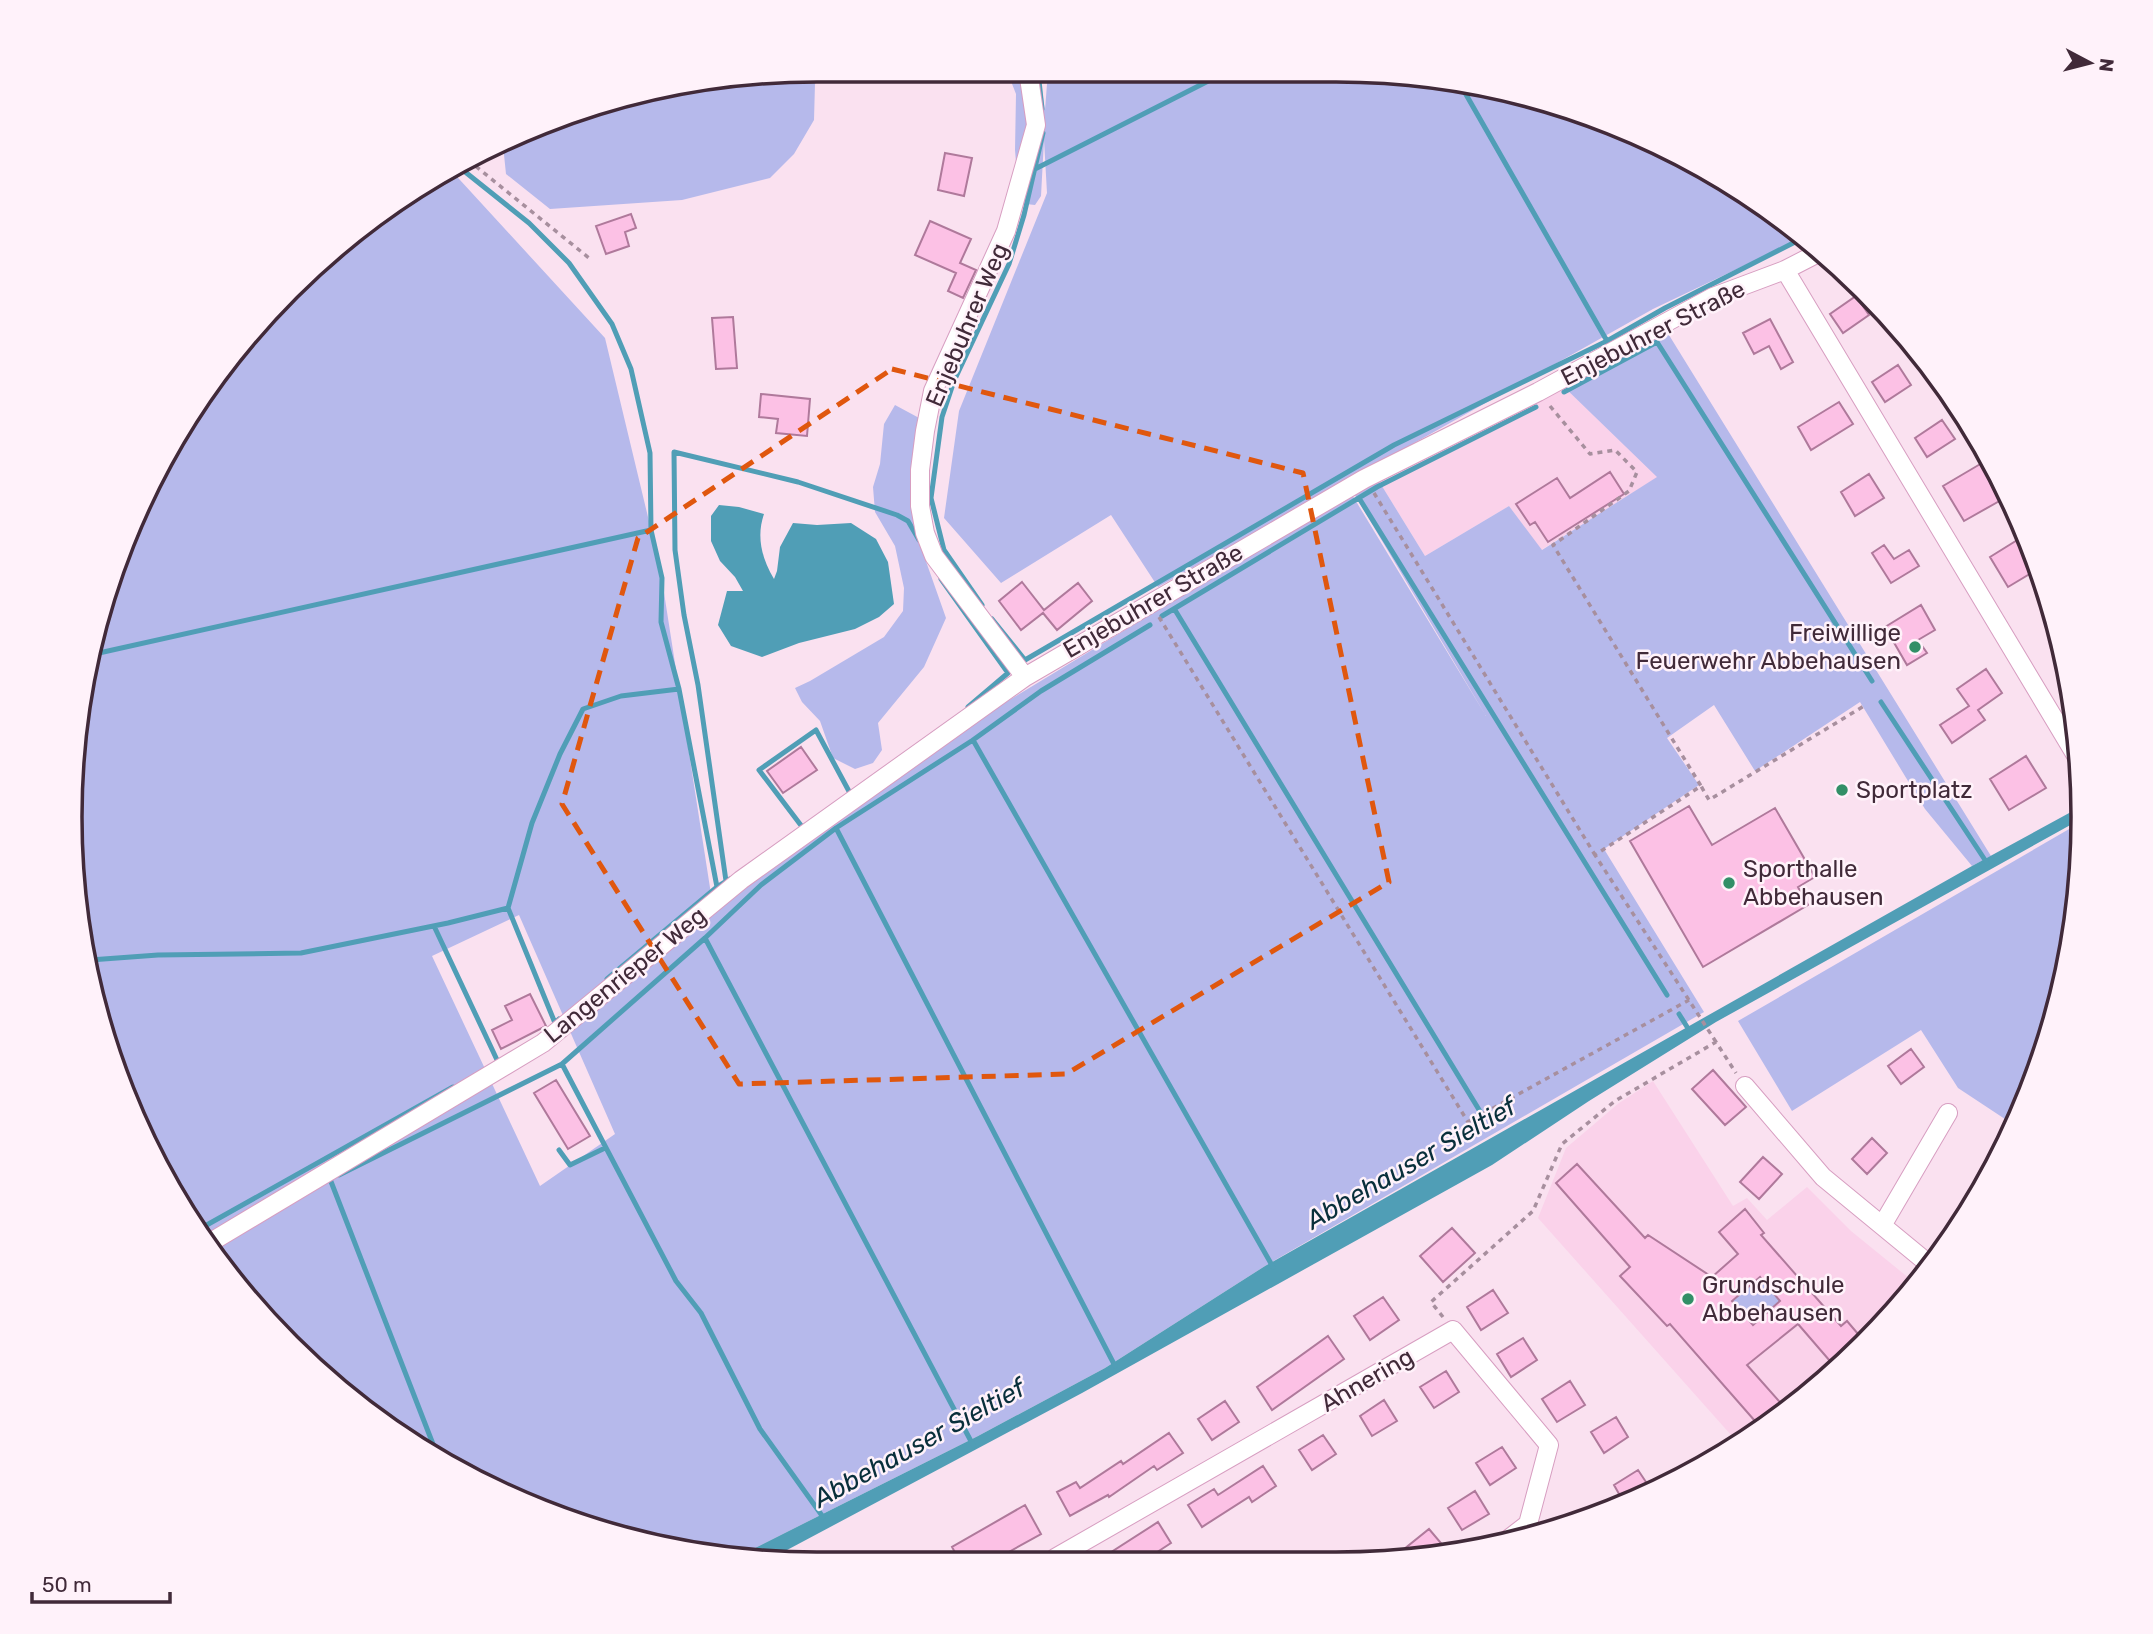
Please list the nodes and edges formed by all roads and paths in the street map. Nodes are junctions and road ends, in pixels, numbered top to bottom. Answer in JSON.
{"nodes":[{"id":1,"x":1030,"y":82,"type":"edge"},
{"id":2,"x":476,"y":167,"type":"edge"},
{"id":3,"x":1810,"y":257,"type":"edge"},
{"id":4,"x":589,"y":258,"type":"dead end"},
{"id":5,"x":1785,"y":270,"type":"junction"},
{"id":6,"x":1538,"y":392,"type":"junction"},
{"id":7,"x":1376,"y":495,"type":"dead end"},
{"id":8,"x":1150,"y":603,"type":"junction"},
{"id":9,"x":1025,"y":677,"type":"junction"},
{"id":10,"x":1864,"y":706,"type":"dead end"},
{"id":11,"x":2066,"y":738,"type":"edge"},
{"id":12,"x":1702,"y":786,"type":"junction"},
{"id":13,"x":1595,"y":855,"type":"junction"},
{"id":14,"x":1689,"y":1000,"type":"junction"},
{"id":15,"x":1716,"y":1042,"type":"junction"},
{"id":16,"x":1745,"y":1087,"type":"joint"},
{"id":17,"x":1948,"y":1113,"type":"dead end"},
{"id":18,"x":1883,"y":1224,"type":"junction"},
{"id":19,"x":216,"y":1239,"type":"edge"},
{"id":20,"x":1923,"y":1259,"type":"edge"},
{"id":21,"x":1453,"y":1330,"type":"junction"},
{"id":22,"x":1523,"y":1528,"type":"edge"},
{"id":23,"x":1065,"y":1552,"type":"edge"}],
"edges":[{"from":1,"to":9,"type":"street","name":"Enjebuhrer Weg"},
{"from":2,"to":4,"type":"path"},
{"from":3,"to":5,"type":"street","name":"Enjebuhrer Straße"},
{"from":5,"to":6,"type":"street","name":"Enjebuhrer Straße"},
{"from":5,"to":11,"type":"street"},
{"from":6,"to":8,"type":"street","name":"Enjebuhrer Straße"},
{"from":6,"to":12,"type":"path"},
{"from":7,"to":13,"type":"path"},
{"from":8,"to":9,"type":"street","name":"Enjebuhrer Straße"},
{"from":8,"to":14,"type":"path"},
{"from":9,"to":19,"type":"street","name":"Langenrieper Weg"},
{"from":10,"to":12,"type":"path"},
{"from":12,"to":13,"type":"path"},
{"from":13,"to":14,"type":"path"},
{"from":14,"to":15,"type":"path"},
{"from":15,"to":16,"type":"path"},
{"from":15,"to":21,"type":"path"},
{"from":16,"to":18,"type":"street"},
{"from":17,"to":18,"type":"street"},
{"from":18,"to":20,"type":"street"},
{"from":21,"to":22,"type":"street"},
{"from":21,"to":23,"type":"street","name":"Ahnering"}]}
